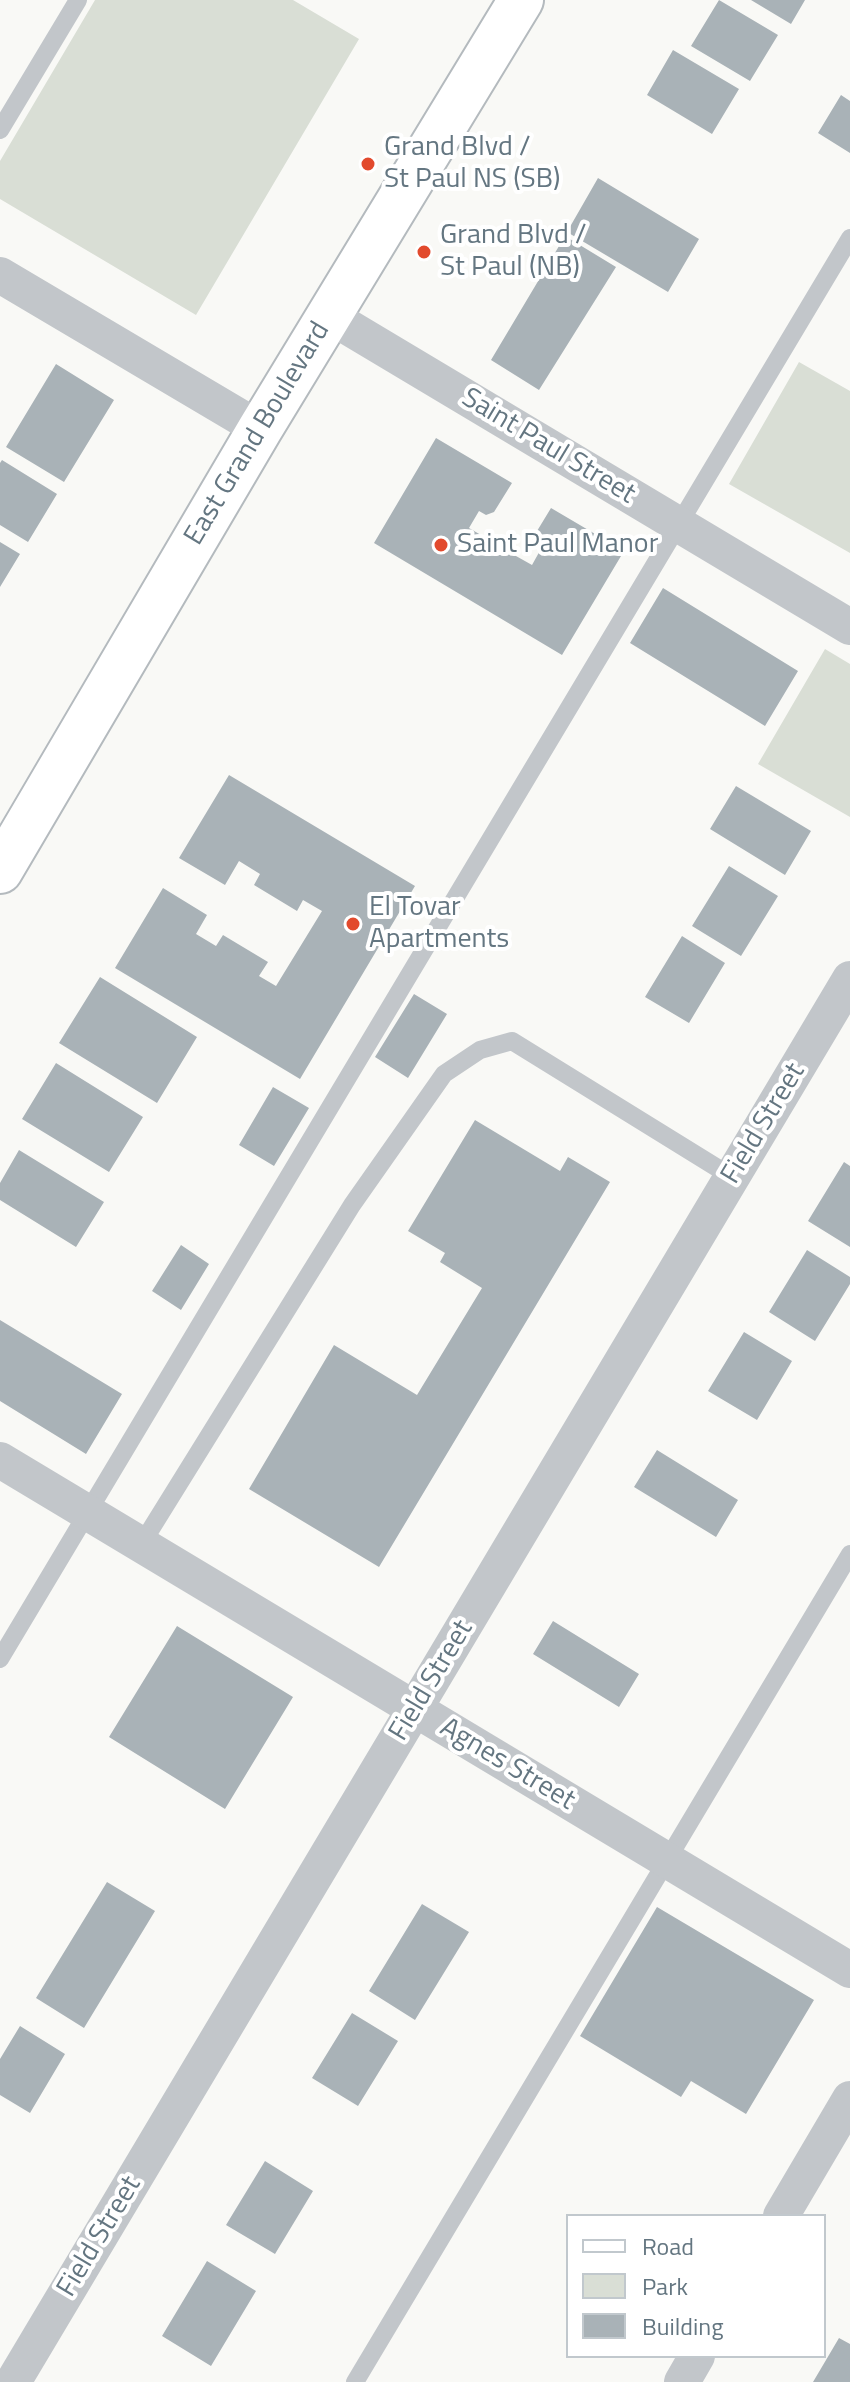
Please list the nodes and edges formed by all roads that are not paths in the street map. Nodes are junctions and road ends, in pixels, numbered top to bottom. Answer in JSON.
{"nodes":[{"id":1,"x":78,"y":0,"type":"edge"},
{"id":2,"x":521,"y":0,"type":"edge"},
{"id":3,"x":0,"y":130,"type":"edge"},
{"id":4,"x":850,"y":238,"type":"edge"},
{"id":5,"x":0,"y":275,"type":"edge"},
{"id":6,"x":328,"y":315,"type":"junction"},
{"id":7,"x":260,"y":429,"type":"junction"},
{"id":8,"x":679,"y":525,"type":"junction"},
{"id":9,"x":850,"y":627,"type":"edge"},
{"id":10,"x":0,"y":871,"type":"edge"},
{"id":11,"x":850,"y":979,"type":"edge"},
{"id":12,"x":732,"y":1177,"type":"junction"},
{"id":13,"x":0,"y":1460,"type":"edge"},
{"id":14,"x":88,"y":1513,"type":"junction"},
{"id":15,"x":141,"y":1545,"type":"junction"},
{"id":16,"x":850,"y":1554,"type":"edge"},
{"id":17,"x":0,"y":1659,"type":"edge"},
{"id":18,"x":415,"y":1710,"type":"junction"},
{"id":19,"x":667,"y":1861,"type":"junction"},
{"id":20,"x":850,"y":1970,"type":"edge"},
{"id":21,"x":850,"y":2099,"type":"edge"},
{"id":22,"x":782,"y":2214,"type":"edge"},
{"id":23,"x":696,"y":2358,"type":"edge"},
{"id":24,"x":13,"y":2382,"type":"edge"},
{"id":25,"x":355,"y":2382,"type":"edge"},
{"id":26,"x":682,"y":2382,"type":"edge"}],
"edges":[{"from":1,"to":3,"type":"lane"},
{"from":2,"to":6,"type":"main road","name":"East Grand Boulevard"},
{"from":4,"to":8,"type":"lane"},
{"from":5,"to":7,"type":"street"},
{"from":6,"to":7,"type":"main road","name":"East Grand Boulevard"},
{"from":6,"to":8,"type":"street","name":"Saint Paul Street"},
{"from":7,"to":10,"type":"main road","name":"East Grand Boulevard"},
{"from":8,"to":9,"type":"street","name":"Saint Paul Street"},
{"from":8,"to":14,"type":"lane"},
{"from":11,"to":12,"type":"street","name":"Field Street"},
{"from":12,"to":15,"type":"lane"},
{"from":12,"to":18,"type":"street","name":"Field Street"},
{"from":13,"to":14,"type":"street","name":"Agnes Street"},
{"from":14,"to":15,"type":"street","name":"Agnes Street"},
{"from":14,"to":17,"type":"lane"},
{"from":15,"to":18,"type":"street","name":"Agnes Street"},
{"from":16,"to":19,"type":"lane"},
{"from":18,"to":19,"type":"street","name":"Agnes Street"},
{"from":18,"to":24,"type":"street","name":"Field Street"},
{"from":19,"to":20,"type":"street","name":"Agnes Street"},
{"from":19,"to":25,"type":"lane"},
{"from":21,"to":22,"type":"street"},
{"from":23,"to":26,"type":"street"}]}
